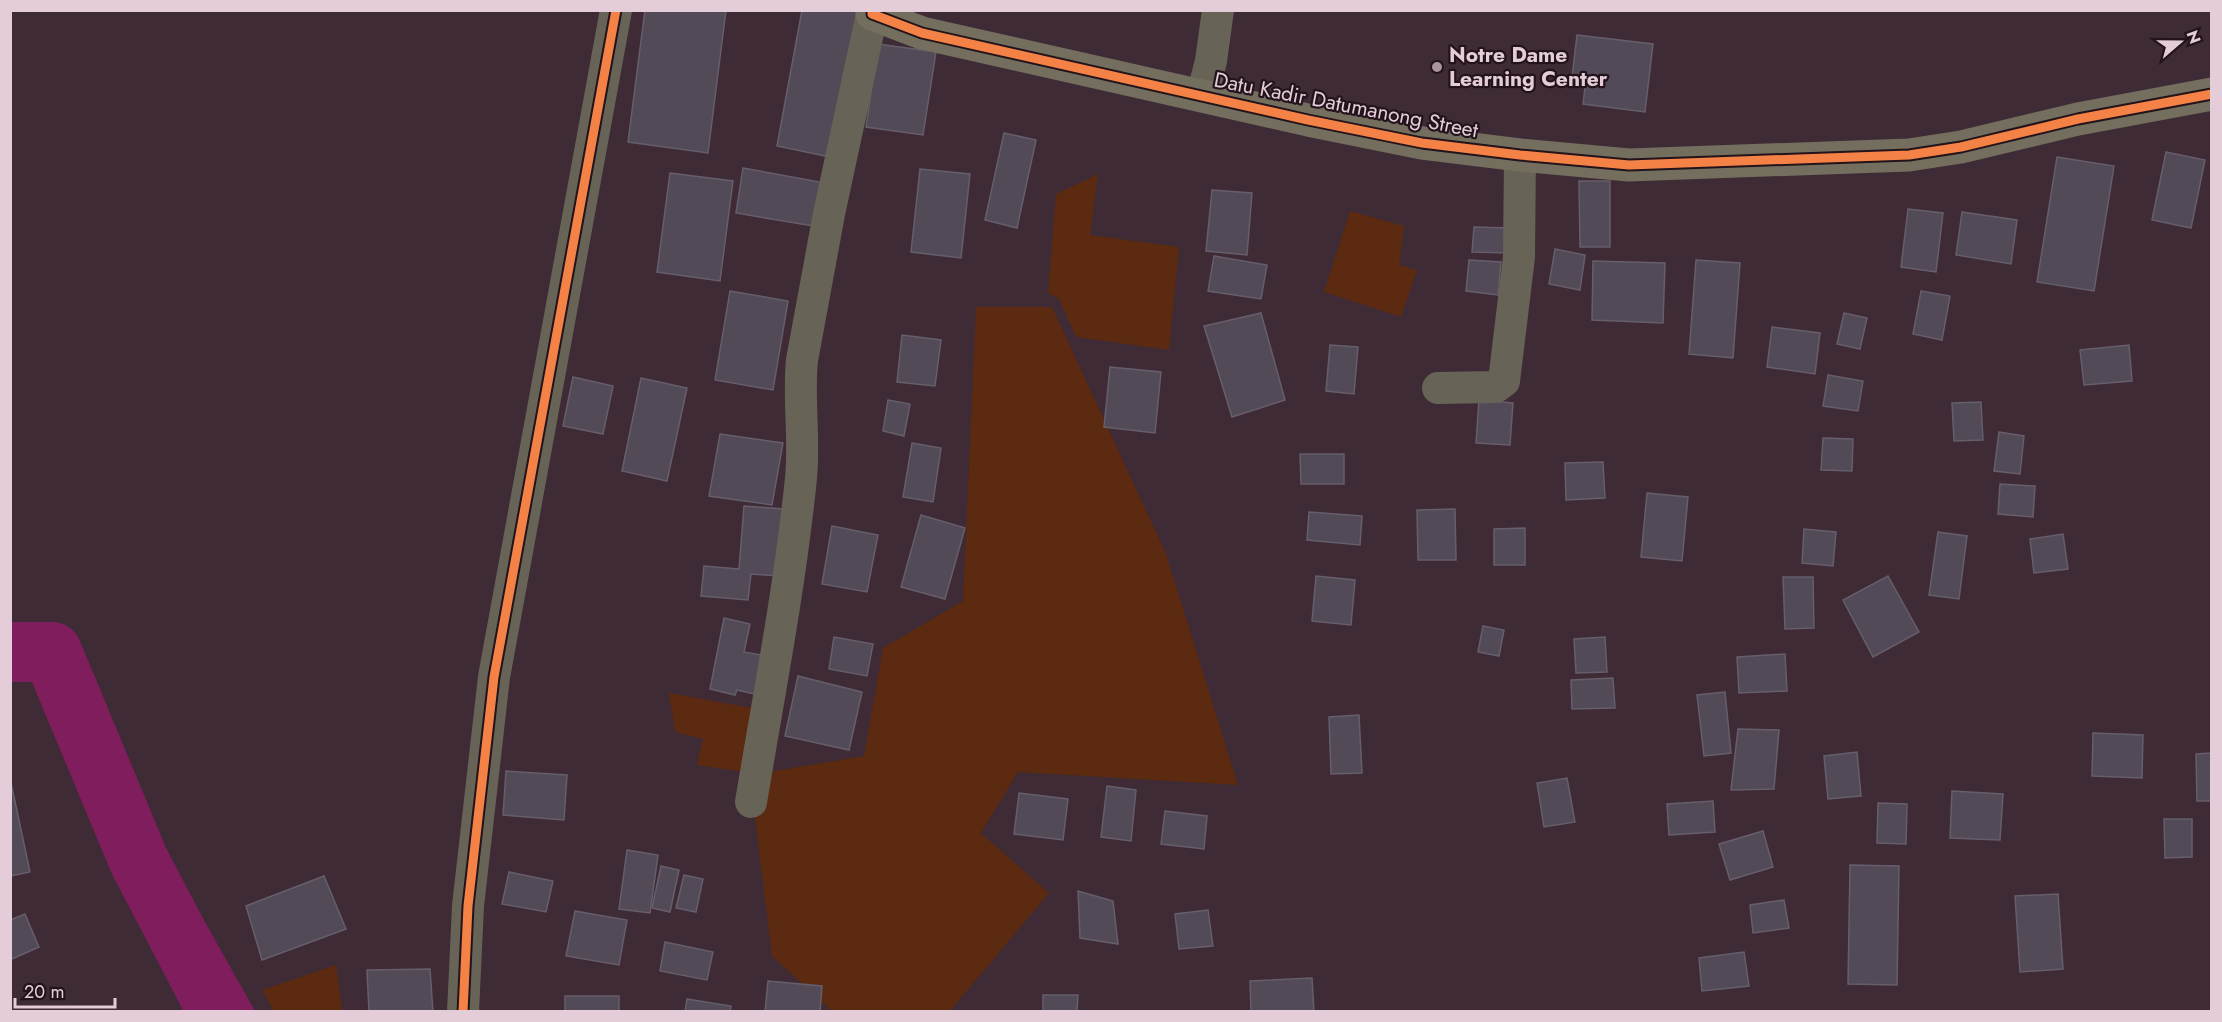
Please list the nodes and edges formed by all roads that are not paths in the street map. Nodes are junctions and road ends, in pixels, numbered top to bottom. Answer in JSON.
{"nodes":[{"id":1,"x":616,"y":10,"type":"edge"},
{"id":2,"x":1218,"y":10,"type":"edge"},
{"id":3,"x":872,"y":12,"type":"edge"},
{"id":4,"x":2211,"y":94,"type":"edge"},
{"id":5,"x":1202,"y":96,"type":"junction"},
{"id":6,"x":1520,"y":155,"type":"junction"},
{"id":7,"x":1438,"y":388,"type":"dead end"},
{"id":8,"x":751,"y":802,"type":"dead end"},
{"id":9,"x":463,"y":1011,"type":"edge"}],
"edges":[{"from":1,"to":9,"type":"street"},
{"from":2,"to":5,"type":"street"},
{"from":3,"to":5,"type":"street","name":"Datu Kadir Datumanong Street"},
{"from":3,"to":8,"type":"street"},
{"from":4,"to":6,"type":"street","name":"Datu Kadir Datumanong Street"},
{"from":5,"to":6,"type":"street","name":"Datu Kadir Datumanong Street"},
{"from":6,"to":7,"type":"street"}]}
